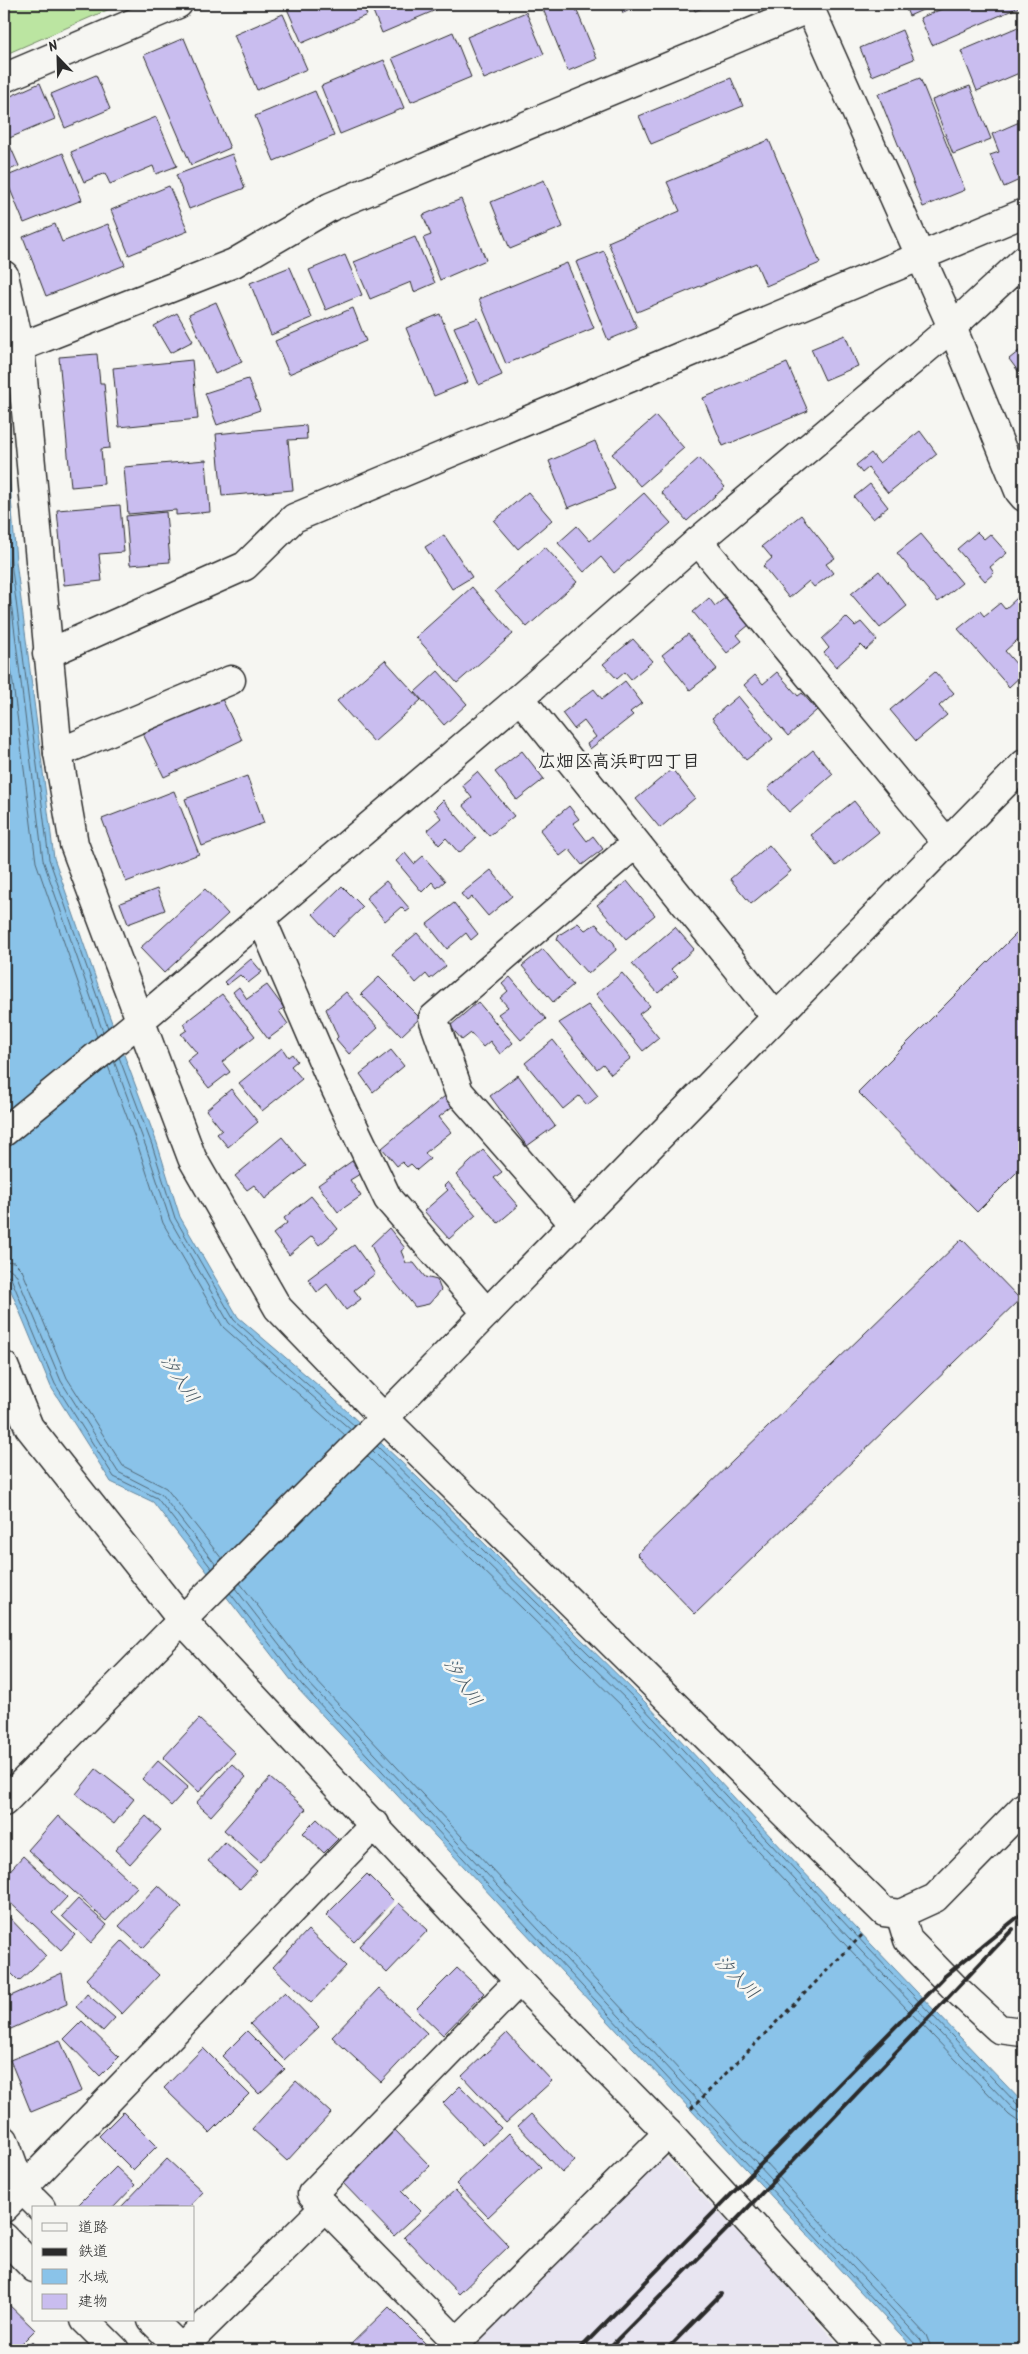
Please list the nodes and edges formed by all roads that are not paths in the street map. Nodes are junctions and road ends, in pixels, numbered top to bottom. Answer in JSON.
{"nodes":[{"id":1,"x":178,"y":4,"type":"edge"},
{"id":2,"x":809,"y":6,"type":"edge"},
{"id":3,"x":4,"y":78,"type":"edge"},
{"id":4,"x":1024,"y":213,"type":"edge"},
{"id":5,"x":920,"y":258,"type":"junction"},
{"id":6,"x":1024,"y":260,"type":"edge"},
{"id":7,"x":4,"y":275,"type":"edge"},
{"id":8,"x":952,"y":328,"type":"junction"},
{"id":9,"x":20,"y":347,"type":"junction"},
{"id":10,"x":1024,"y":498,"type":"edge"},
{"id":11,"x":698,"y":540,"type":"junction"},
{"id":12,"x":47,"y":654,"type":"junction"},
{"id":13,"x":231,"y":680,"type":"dead end"},
{"id":14,"x":520,"y":698,"type":"junction"},
{"id":15,"x":58,"y":753,"type":"junction"},
{"id":16,"x":1024,"y":764,"type":"edge"},
{"id":17,"x":947,"y":843,"type":"junction"},
{"id":18,"x":635,"y":844,"type":"junction"},
{"id":19,"x":261,"y":918,"type":"junction"},
{"id":20,"x":776,"y":1017,"type":"junction"},
{"id":21,"x":141,"y":1020,"type":"junction"},
{"id":22,"x":4,"y":1132,"type":"edge"},
{"id":23,"x":574,"y":1224,"type":"junction"},
{"id":24,"x":487,"y":1313,"type":"junction"},
{"id":25,"x":4,"y":1366,"type":"edge"},
{"id":26,"x":384,"y":1418,"type":"junction"},
{"id":27,"x":182,"y":1620,"type":"junction"},
{"id":28,"x":4,"y":1802,"type":"edge"},
{"id":29,"x":1024,"y":1807,"type":"edge"},
{"id":30,"x":375,"y":1824,"type":"junction"},
{"id":31,"x":892,"y":1913,"type":"junction"},
{"id":32,"x":519,"y":1980,"type":"junction"},
{"id":33,"x":1023,"y":2032,"type":"edge"},
{"id":34,"x":668,"y":2132,"type":"junction"},
{"id":35,"x":4,"y":2140,"type":"edge"},
{"id":36,"x":13,"y":2198,"type":"edge"},
{"id":37,"x":35,"y":2206,"type":"edge"},
{"id":38,"x":325,"y":2206,"type":"junction"},
{"id":39,"x":4,"y":2237,"type":"edge"},
{"id":40,"x":32,"y":2266,"type":"edge"},
{"id":41,"x":87,"y":2322,"type":"edge"},
{"id":42,"x":154,"y":2322,"type":"edge"},
{"id":43,"x":115,"y":2350,"type":"edge"},
{"id":44,"x":180,"y":2350,"type":"edge"},
{"id":45,"x":866,"y":2350,"type":"edge"}],
"edges":[{"from":1,"to":3,"type":"street"},
{"from":2,"to":5,"type":"street"},
{"from":2,"to":9,"type":"street"},
{"from":4,"to":5,"type":"street"},
{"from":5,"to":8,"type":"street"},
{"from":5,"to":12,"type":"street"},
{"from":6,"to":8,"type":"street"},
{"from":7,"to":9,"type":"street"},
{"from":8,"to":10,"type":"street"},
{"from":8,"to":11,"type":"street"},
{"from":9,"to":12,"type":"street"},
{"from":11,"to":14,"type":"street"},
{"from":11,"to":17,"type":"street"},
{"from":12,"to":15,"type":"street"},
{"from":13,"to":15,"type":"street"},
{"from":14,"to":18,"type":"street"},
{"from":14,"to":19,"type":"street"},
{"from":15,"to":21,"type":"street"},
{"from":16,"to":17,"type":"street"},
{"from":17,"to":20,"type":"street"},
{"from":18,"to":20,"type":"street"},
{"from":18,"to":23,"type":"street"},
{"from":19,"to":21,"type":"street"},
{"from":19,"to":24,"type":"street"},
{"from":20,"to":23,"type":"street"},
{"from":21,"to":22,"type":"street"},
{"from":21,"to":26,"type":"street"},
{"from":23,"to":24,"type":"street"},
{"from":24,"to":26,"type":"street"},
{"from":25,"to":27,"type":"street"},
{"from":26,"to":27,"type":"street"},
{"from":26,"to":31,"type":"street"},
{"from":27,"to":28,"type":"street"},
{"from":27,"to":30,"type":"street"},
{"from":29,"to":31,"type":"street"},
{"from":30,"to":32,"type":"street"},
{"from":30,"to":36,"type":"street"},
{"from":31,"to":33,"type":"street"},
{"from":32,"to":34,"type":"street"},
{"from":32,"to":38,"type":"street"},
{"from":34,"to":38,"type":"street"},
{"from":34,"to":45,"type":"street"},
{"from":35,"to":36,"type":"street"},
{"from":36,"to":37,"type":"street"},
{"from":38,"to":44,"type":"street"},
{"from":39,"to":40,"type":"street"},
{"from":41,"to":43,"type":"street"},
{"from":42,"to":44,"type":"street"}]}
